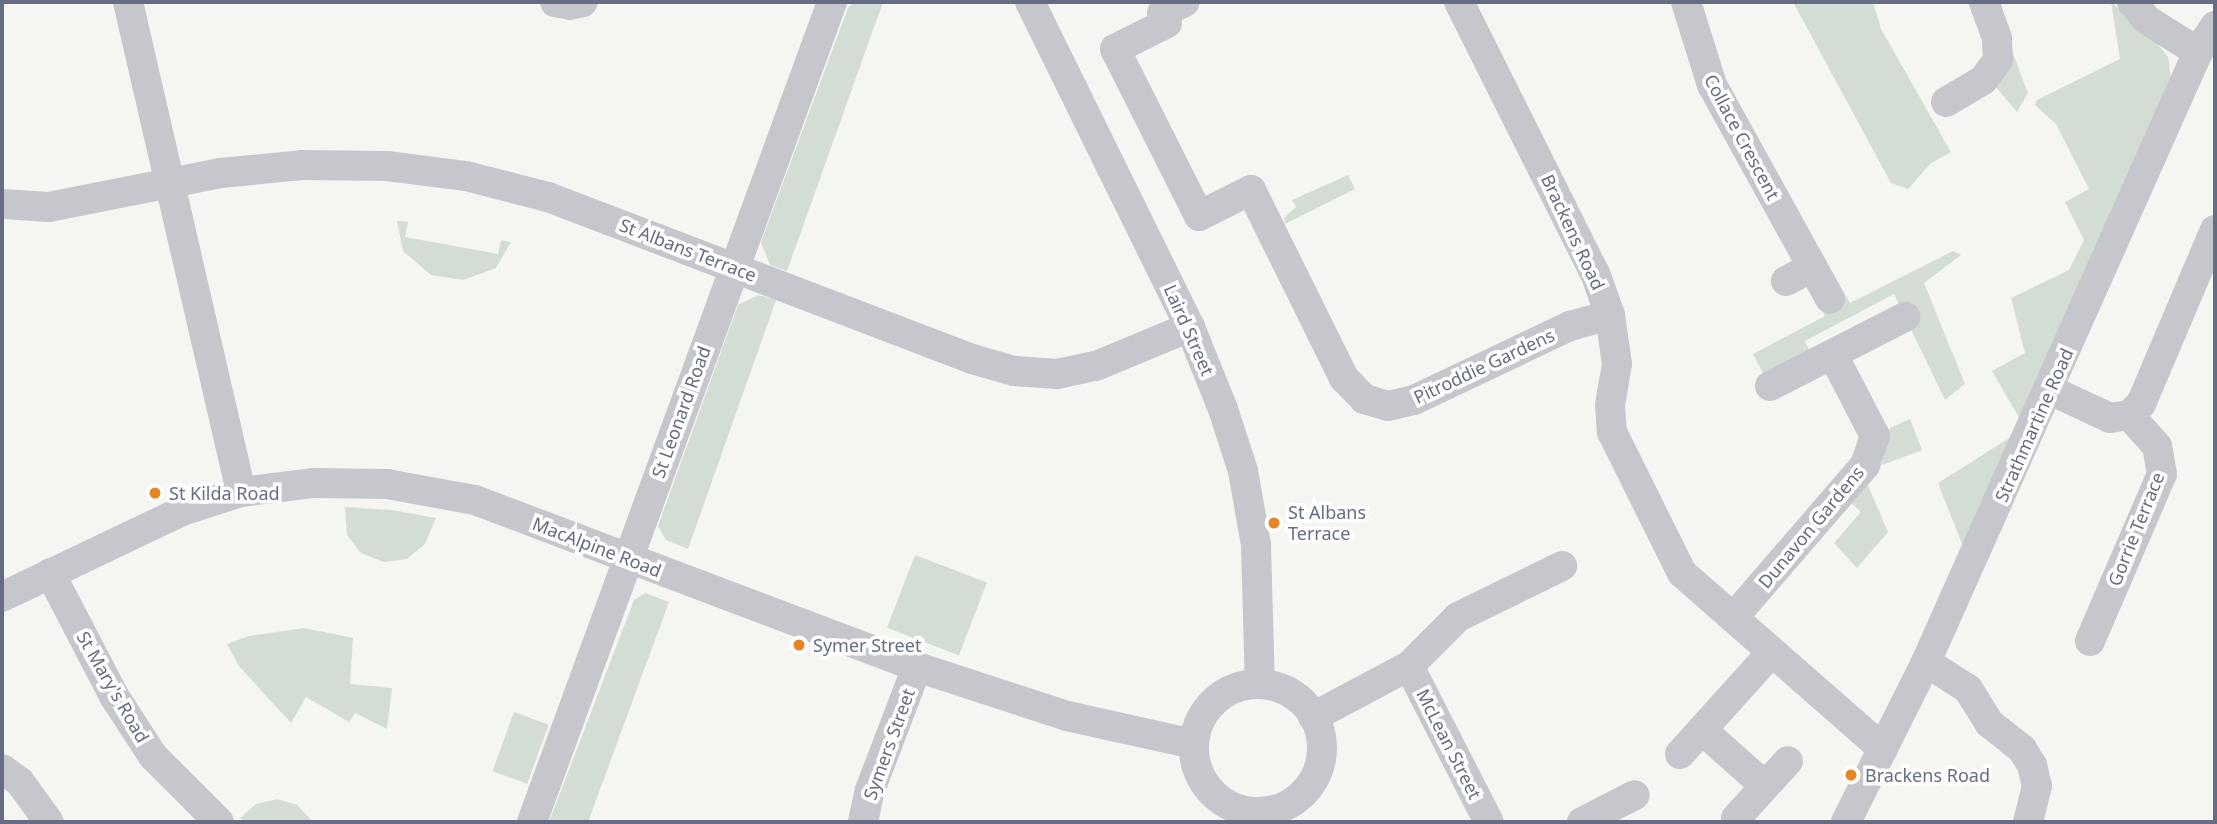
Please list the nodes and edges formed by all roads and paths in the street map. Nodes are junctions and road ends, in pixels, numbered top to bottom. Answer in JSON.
{"nodes":[{"id":1,"x":128,"y":2,"type":"edge"},
{"id":2,"x":555,"y":2,"type":"edge"},
{"id":3,"x":583,"y":2,"type":"edge"},
{"id":4,"x":832,"y":2,"type":"edge"},
{"id":5,"x":1030,"y":2,"type":"edge"},
{"id":6,"x":1462,"y":2,"type":"edge"},
{"id":7,"x":1686,"y":2,"type":"edge"},
{"id":8,"x":1984,"y":2,"type":"edge"},
{"id":9,"x":2133,"y":2,"type":"edge"},
{"id":10,"x":1169,"y":15,"type":"edge"},
{"id":11,"x":2215,"y":26,"type":"edge"},
{"id":12,"x":2198,"y":52,"type":"junction"},
{"id":13,"x":1946,"y":102,"type":"dead end"},
{"id":14,"x":169,"y":182,"type":"junction"},
{"id":15,"x":2,"y":204,"type":"edge"},
{"id":16,"x":2215,"y":230,"type":"edge"},
{"id":17,"x":734,"y":267,"type":"junction"},
{"id":18,"x":1812,"y":267,"type":"junction"},
{"id":19,"x":1786,"y":281,"type":"dead end"},
{"id":20,"x":1830,"y":299,"type":"dead end"},
{"id":21,"x":1610,"y":315,"type":"junction"},
{"id":22,"x":1905,"y":317,"type":"dead end"},
{"id":23,"x":1190,"y":327,"type":"junction"},
{"id":24,"x":1833,"y":355,"type":"junction"},
{"id":25,"x":1770,"y":386,"type":"dead end"},
{"id":26,"x":2050,"y":390,"type":"junction"},
{"id":27,"x":2129,"y":415,"type":"junction"},
{"id":28,"x":240,"y":492,"type":"junction"},
{"id":29,"x":628,"y":558,"type":"junction"},
{"id":30,"x":1562,"y":566,"type":"dead end"},
{"id":31,"x":50,"y":573,"type":"junction"},
{"id":32,"x":2,"y":597,"type":"edge"},
{"id":33,"x":1733,"y":618,"type":"junction"},
{"id":34,"x":2090,"y":641,"type":"dead end"},
{"id":35,"x":1772,"y":652,"type":"junction"},
{"id":36,"x":1926,"y":662,"type":"junction"},
{"id":37,"x":1409,"y":666,"type":"junction"},
{"id":38,"x":917,"y":667,"type":"junction"},
{"id":39,"x":1260,"y":684,"type":"junction"},
{"id":40,"x":1313,"y":717,"type":"junction"},
{"id":41,"x":1702,"y":730,"type":"junction"},
{"id":42,"x":1194,"y":744,"type":"junction"},
{"id":43,"x":1883,"y":749,"type":"junction"},
{"id":44,"x":1681,"y":754,"type":"dead end"},
{"id":45,"x":1788,"y":761,"type":"dead end"},
{"id":46,"x":2,"y":769,"type":"edge"},
{"id":47,"x":1765,"y":786,"type":"junction"},
{"id":48,"x":1635,"y":795,"type":"dead end"},
{"id":49,"x":1259,"y":817,"type":"edge"},
{"id":50,"x":1736,"y":818,"type":"dead end"},
{"id":51,"x":49,"y":822,"type":"edge"},
{"id":52,"x":219,"y":822,"type":"edge"},
{"id":53,"x":532,"y":822,"type":"edge"},
{"id":54,"x":863,"y":822,"type":"edge"},
{"id":55,"x":1489,"y":822,"type":"edge"},
{"id":56,"x":1583,"y":822,"type":"edge"},
{"id":57,"x":1846,"y":822,"type":"edge"},
{"id":58,"x":2028,"y":822,"type":"edge"}],
"edges":[{"from":1,"to":14,"type":"street"},
{"from":2,"to":3,"type":"street"},
{"from":4,"to":17,"type":"street","name":"St Leonard Road"},
{"from":5,"to":23,"type":"street","name":"Laird Street"},
{"from":6,"to":21,"type":"street","name":"Brackens Road"},
{"from":7,"to":18,"type":"street","name":"Collace Crescent"},
{"from":8,"to":13,"type":"street"},
{"from":9,"to":12,"type":"street"},
{"from":10,"to":21,"type":"street","name":"Pitroddie Gardens"},
{"from":11,"to":12,"type":"street","name":"Strathmartine Road"},
{"from":12,"to":26,"type":"street","name":"Strathmartine Road"},
{"from":14,"to":15,"type":"street","name":"St Albans Terrace"},
{"from":14,"to":17,"type":"street","name":"St Albans Terrace"},
{"from":14,"to":28,"type":"street"},
{"from":16,"to":27,"type":"street"},
{"from":17,"to":23,"type":"street","name":"St Albans Terrace"},
{"from":17,"to":29,"type":"street","name":"St Leonard Road"},
{"from":18,"to":19,"type":"street"},
{"from":18,"to":20,"type":"street","name":"Collace Crescent"},
{"from":21,"to":33,"type":"street","name":"Brackens Road"},
{"from":22,"to":24,"type":"street"},
{"from":23,"to":39,"type":"street","name":"Laird Street"},
{"from":24,"to":25,"type":"street"},
{"from":24,"to":33,"type":"street","name":"Dunavon Gardens"},
{"from":26,"to":27,"type":"street"},
{"from":26,"to":36,"type":"street","name":"Strathmartine Road"},
{"from":27,"to":34,"type":"street","name":"Gorrie Terrace"},
{"from":28,"to":29,"type":"street","name":"MacAlpine Road"},
{"from":28,"to":31,"type":"street","name":"MacAlpine Road"},
{"from":29,"to":38,"type":"street","name":"MacAlpine Road"},
{"from":29,"to":53,"type":"street","name":"St Leonard Road"},
{"from":30,"to":37,"type":"street"},
{"from":31,"to":32,"type":"street","name":"MacAlpine Road"},
{"from":31,"to":52,"type":"street","name":"St Mary's Road"},
{"from":33,"to":35,"type":"street","name":"Brackens Road"},
{"from":35,"to":41,"type":"street"},
{"from":35,"to":43,"type":"street","name":"Brackens Road"},
{"from":36,"to":43,"type":"street","name":"Strathmartine Road"},
{"from":36,"to":58,"type":"street"},
{"from":37,"to":40,"type":"street"},
{"from":37,"to":55,"type":"street","name":"McLean Street"},
{"from":38,"to":42,"type":"street","name":"MacAlpine Road"},
{"from":38,"to":54,"type":"street","name":"Symers Street"},
{"from":39,"to":40,"type":"street"},
{"from":39,"to":42,"type":"street"},
{"from":40,"to":49,"type":"street"},
{"from":41,"to":44,"type":"street"},
{"from":41,"to":47,"type":"street"},
{"from":42,"to":49,"type":"street"},
{"from":43,"to":57,"type":"street","name":"Strathmartine Road"},
{"from":45,"to":47,"type":"street"},
{"from":46,"to":51,"type":"street"},
{"from":47,"to":50,"type":"street"},
{"from":48,"to":56,"type":"street"}]}
